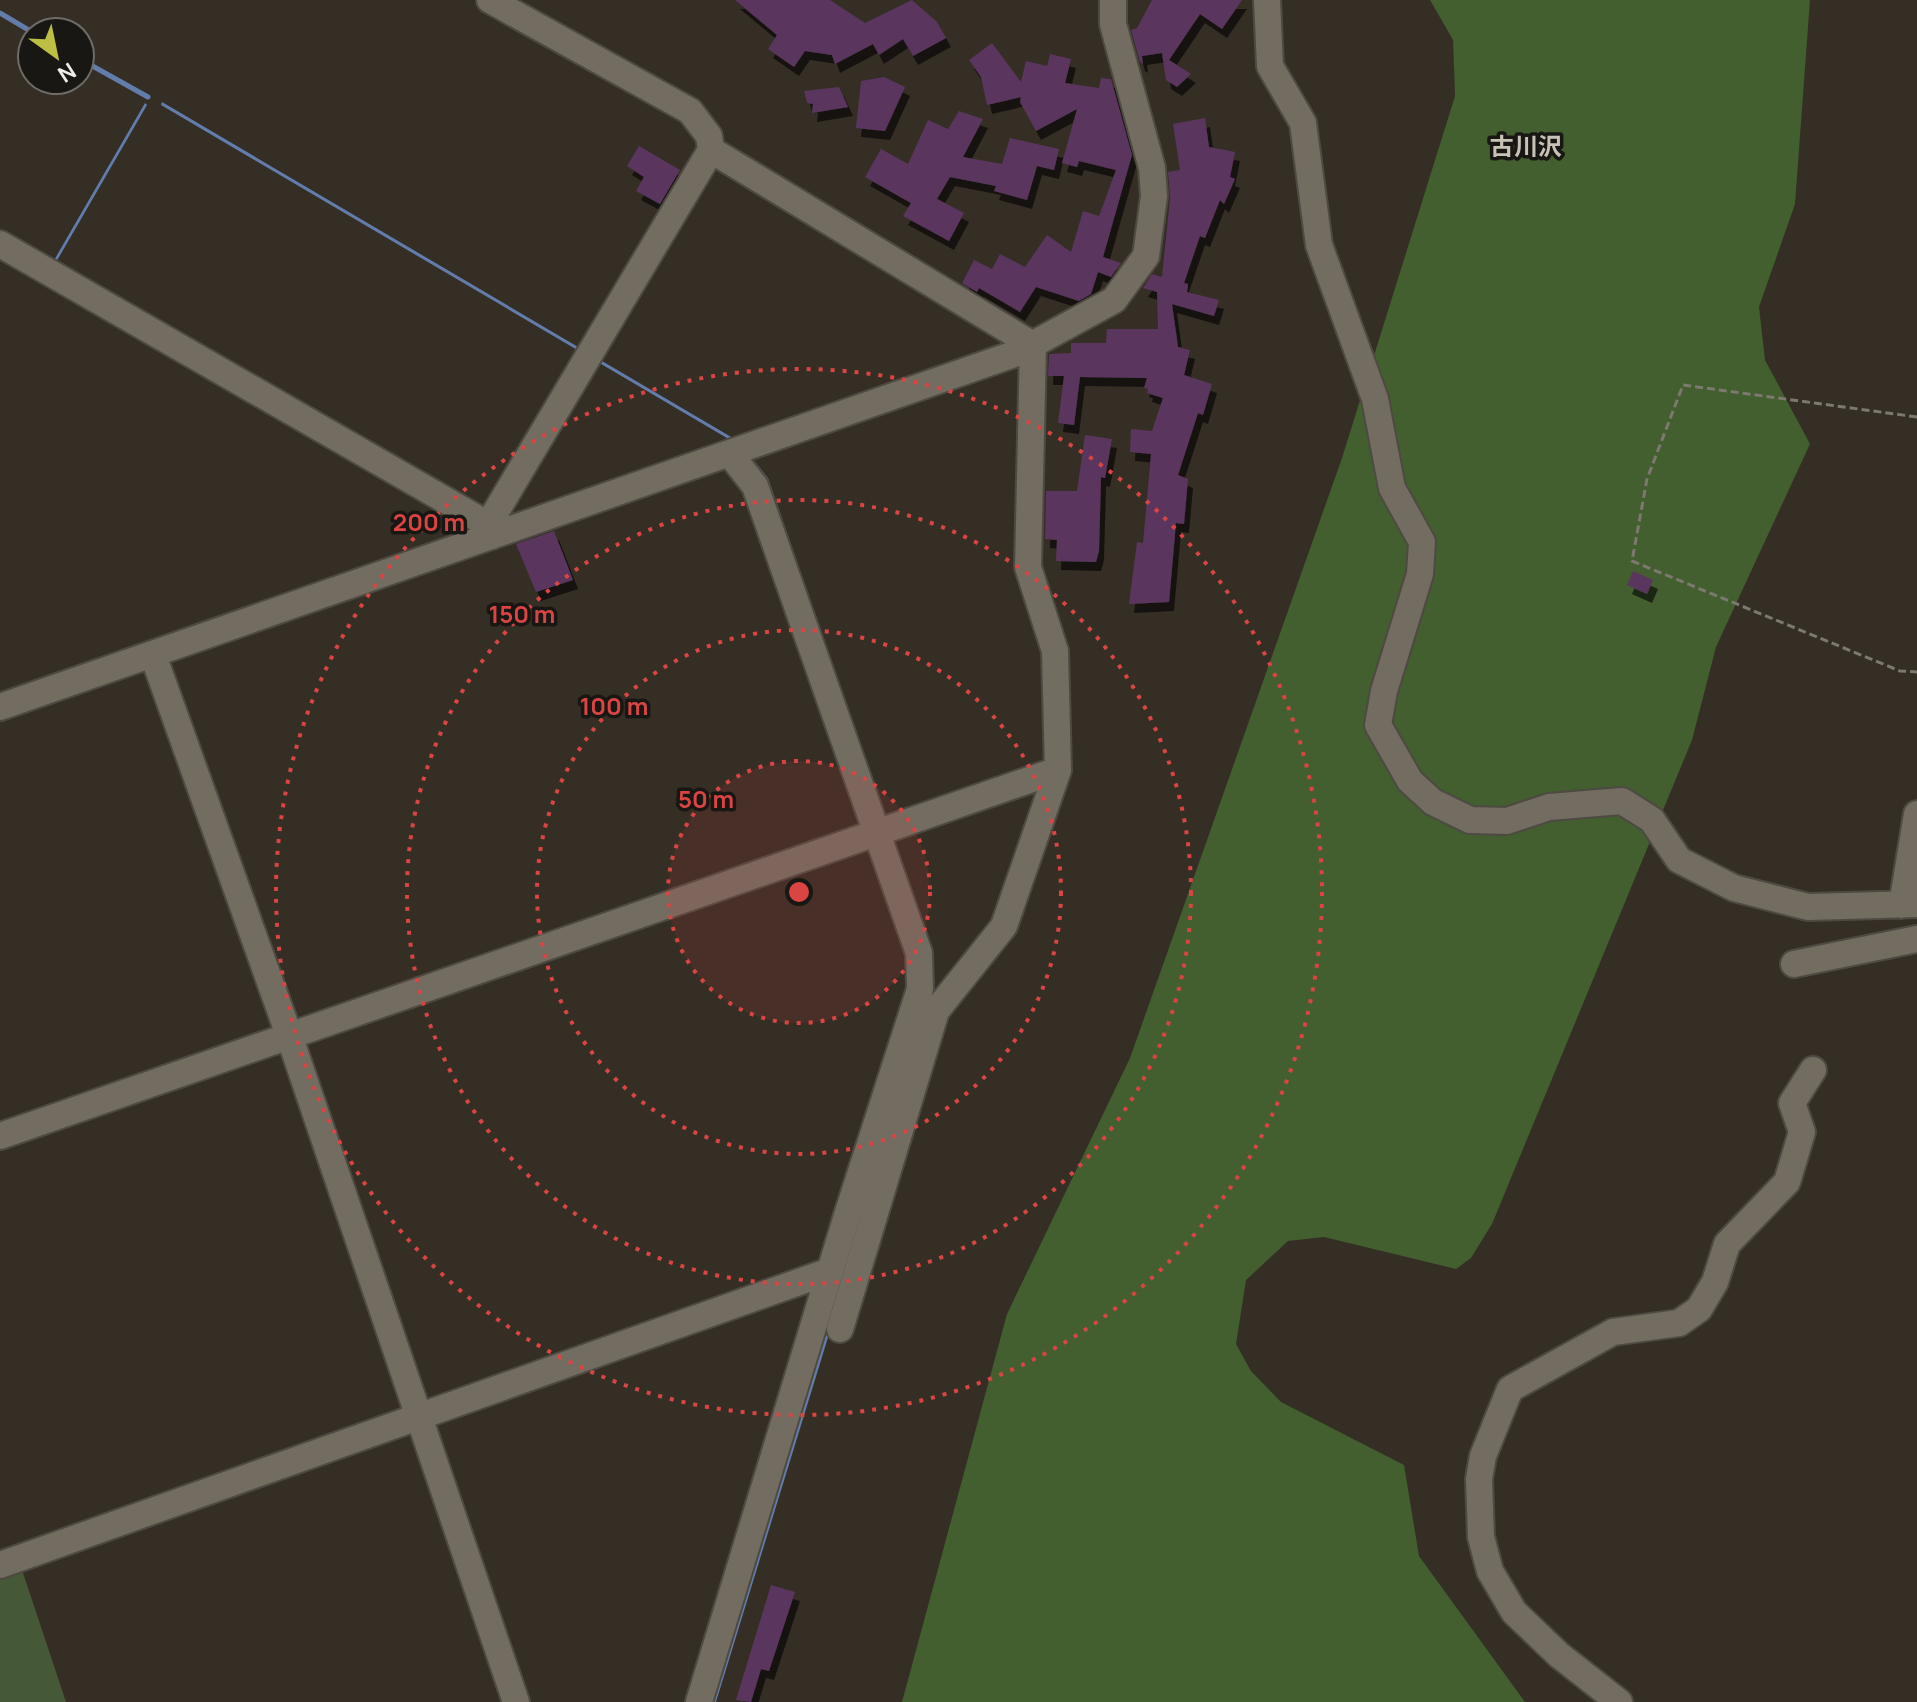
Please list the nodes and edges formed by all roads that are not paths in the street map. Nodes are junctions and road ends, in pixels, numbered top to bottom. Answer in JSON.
{"nodes":[{"id":1,"x":490,"y":0,"type":"edge"},
{"id":2,"x":1113,"y":0,"type":"edge"},
{"id":3,"x":1267,"y":0,"type":"edge"},
{"id":4,"x":711,"y":150,"type":"junction"},
{"id":5,"x":0,"y":244,"type":"edge"},
{"id":6,"x":1033,"y":345,"type":"junction"},
{"id":7,"x":730,"y":454,"type":"junction"},
{"id":8,"x":492,"y":536,"type":"junction"},
{"id":9,"x":153,"y":655,"type":"junction"},
{"id":10,"x":0,"y":707,"type":"edge"},
{"id":11,"x":1058,"y":770,"type":"junction"},
{"id":12,"x":1917,"y":814,"type":"edge"},
{"id":13,"x":877,"y":832,"type":"junction"},
{"id":14,"x":1909,"y":904,"type":"edge"},
{"id":15,"x":1917,"y":939,"type":"edge"},
{"id":16,"x":1794,"y":964,"type":"dead end"},
{"id":17,"x":289,"y":1035,"type":"junction"},
{"id":18,"x":1813,"y":1070,"type":"dead end"},
{"id":19,"x":0,"y":1136,"type":"edge"},
{"id":20,"x":830,"y":1271,"type":"junction"},
{"id":21,"x":840,"y":1329,"type":"dead end"},
{"id":22,"x":419,"y":1416,"type":"junction"},
{"id":23,"x":0,"y":1565,"type":"edge"},
{"id":24,"x":516,"y":1702,"type":"edge"},
{"id":25,"x":699,"y":1702,"type":"edge"},
{"id":26,"x":1619,"y":1702,"type":"edge"}],
"edges":[{"from":1,"to":4,"type":"street"},
{"from":2,"to":6,"type":"street"},
{"from":3,"to":14,"type":"street"},
{"from":4,"to":6,"type":"street"},
{"from":4,"to":8,"type":"street"},
{"from":5,"to":8,"type":"street"},
{"from":6,"to":7,"type":"street"},
{"from":6,"to":11,"type":"street"},
{"from":7,"to":8,"type":"street"},
{"from":7,"to":13,"type":"street"},
{"from":8,"to":9,"type":"street"},
{"from":9,"to":10,"type":"street"},
{"from":9,"to":17,"type":"street"},
{"from":11,"to":13,"type":"street"},
{"from":11,"to":21,"type":"street"},
{"from":12,"to":14,"type":"street"},
{"from":13,"to":17,"type":"street"},
{"from":13,"to":20,"type":"street"},
{"from":15,"to":16,"type":"street"},
{"from":17,"to":19,"type":"street"},
{"from":17,"to":22,"type":"street"},
{"from":18,"to":26,"type":"street"},
{"from":20,"to":22,"type":"street"},
{"from":20,"to":25,"type":"street"},
{"from":22,"to":23,"type":"street"},
{"from":22,"to":24,"type":"street"}]}
